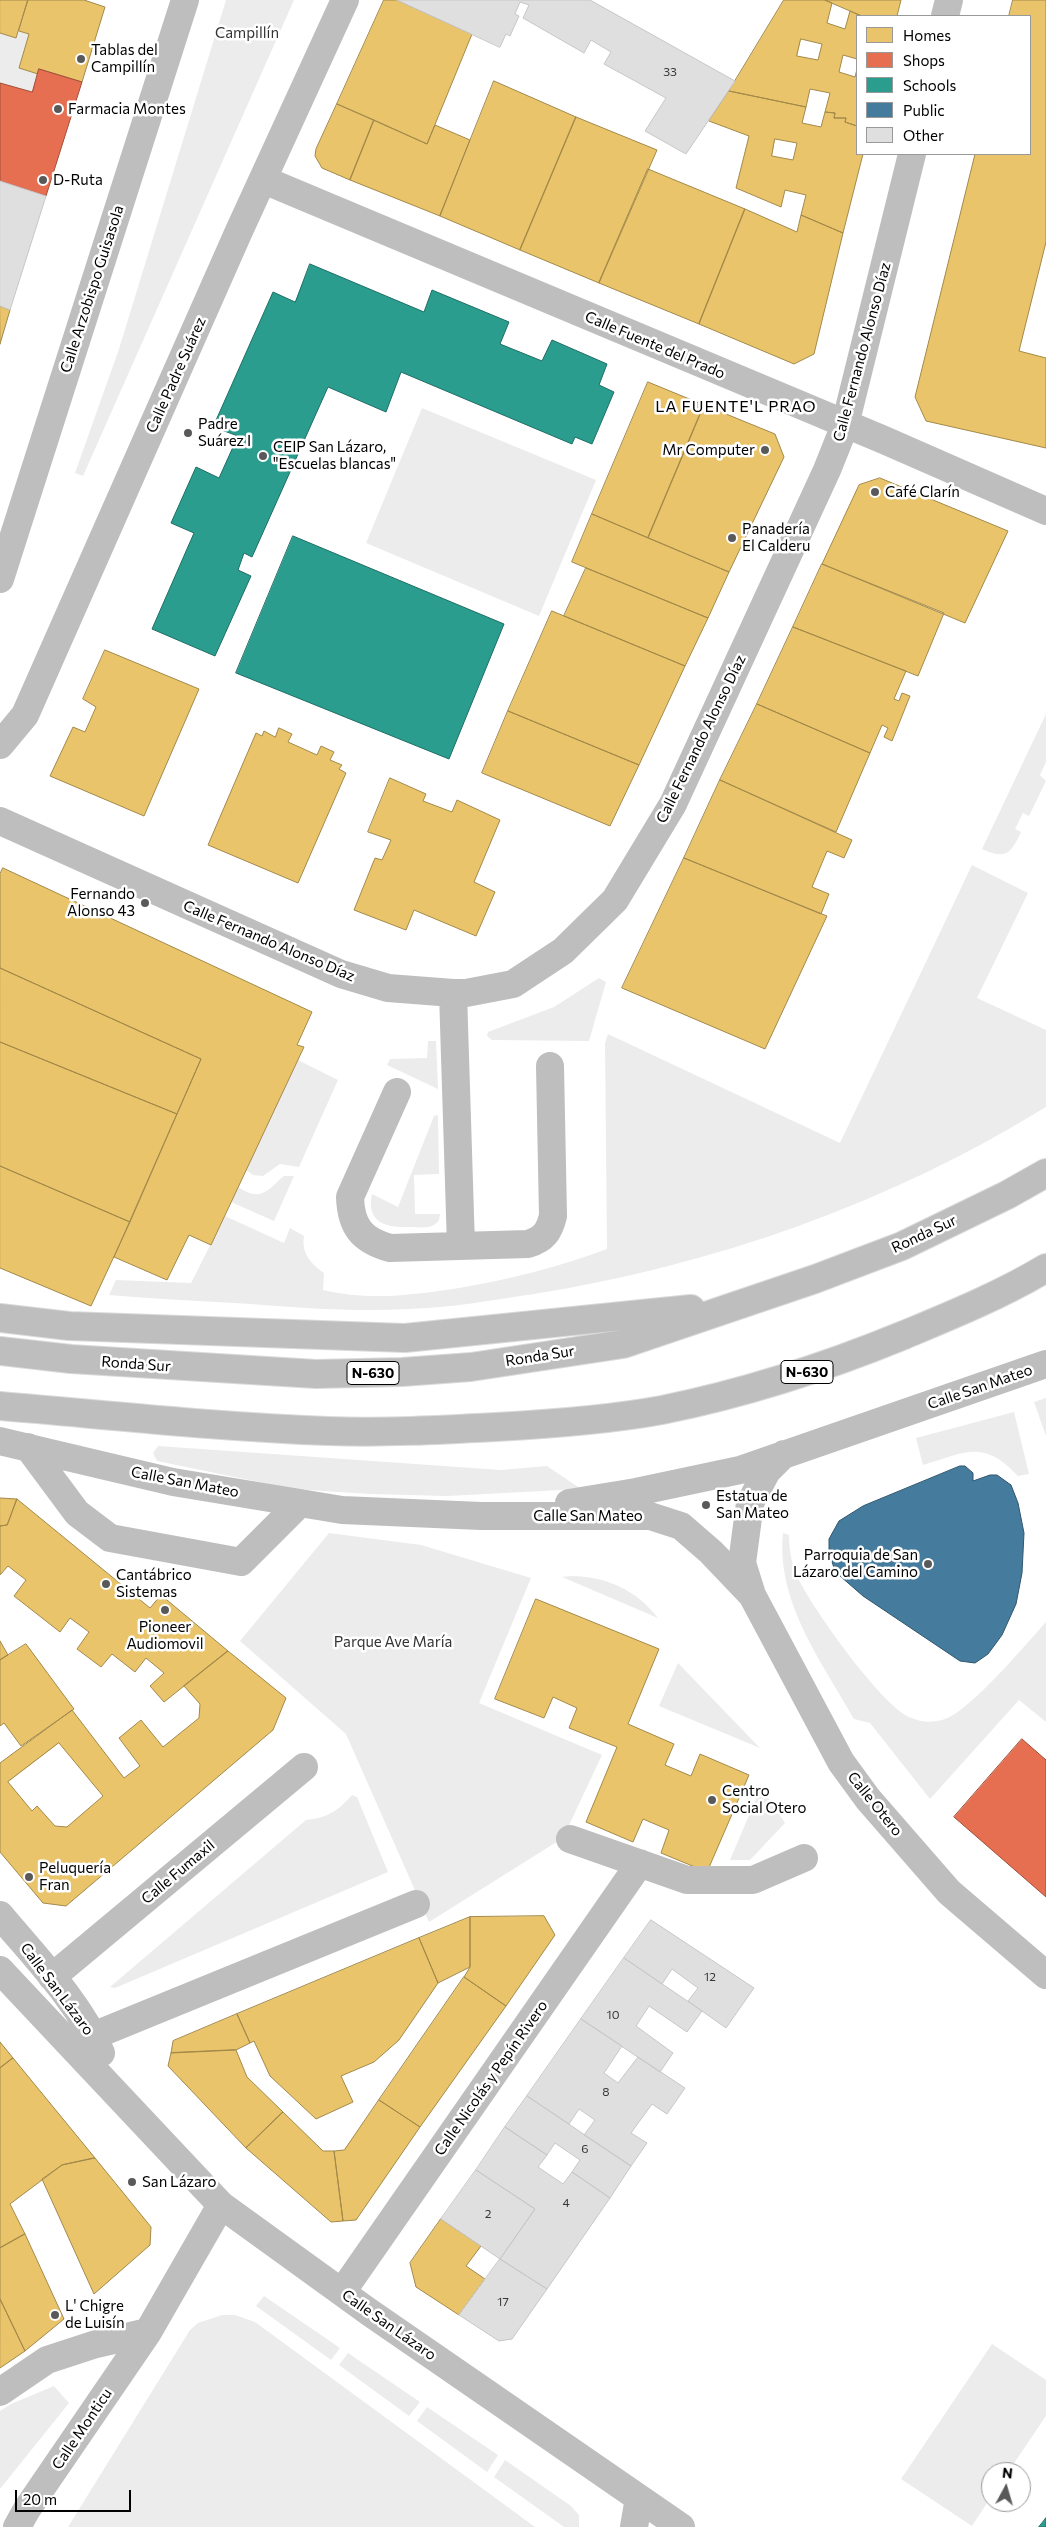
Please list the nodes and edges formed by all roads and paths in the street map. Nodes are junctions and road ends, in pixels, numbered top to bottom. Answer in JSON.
{"nodes":[{"id":1,"x":185,"y":0,"type":"edge"},
{"id":2,"x":345,"y":0,"type":"edge"},
{"id":3,"x":949,"y":0,"type":"edge"},
{"id":4,"x":945,"y":15,"type":"edge"},
{"id":5,"x":912,"y":155,"type":"edge"},
{"id":6,"x":264,"y":180,"type":"junction"},
{"id":7,"x":845,"y":425,"type":"junction"},
{"id":8,"x":1046,"y":511,"type":"edge"},
{"id":9,"x":0,"y":579,"type":"edge"},
{"id":10,"x":0,"y":745,"type":"edge"},
{"id":11,"x":0,"y":821,"type":"edge"},
{"id":12,"x":453,"y":993,"type":"junction"},
{"id":13,"x":550,"y":1066,"type":"dead end"},
{"id":14,"x":397,"y":1092,"type":"dead end"},
{"id":15,"x":1046,"y":1173,"type":"edge"},
{"id":16,"x":461,"y":1246,"type":"junction"},
{"id":17,"x":1046,"y":1268,"type":"edge"},
{"id":18,"x":737,"y":1304,"type":"junction"},
{"id":19,"x":0,"y":1318,"type":"edge"},
{"id":20,"x":0,"y":1351,"type":"edge"},
{"id":21,"x":1046,"y":1364,"type":"edge"},
{"id":22,"x":0,"y":1406,"type":"edge"},
{"id":23,"x":0,"y":1441,"type":"edge"},
{"id":24,"x":28,"y":1448,"type":"junction"},
{"id":25,"x":784,"y":1454,"type":"junction"},
{"id":26,"x":300,"y":1503,"type":"junction"},
{"id":27,"x":481,"y":1516,"type":"junction"},
{"id":28,"x":752,"y":1595,"type":"junction"},
{"id":29,"x":304,"y":1767,"type":"dead end"},
{"id":30,"x":570,"y":1839,"type":"dead end"},
{"id":31,"x":804,"y":1858,"type":"dead end"},
{"id":32,"x":640,"y":1863,"type":"junction"},
{"id":33,"x":404,"y":1908,"type":"dead end"},
{"id":34,"x":0,"y":1915,"type":"edge"},
{"id":35,"x":0,"y":1970,"type":"edge"},
{"id":36,"x":1046,"y":1975,"type":"edge"},
{"id":37,"x":52,"y":1977,"type":"junction"},
{"id":38,"x":94,"y":2036,"type":"junction"},
{"id":39,"x":118,"y":2096,"type":"junction"},
{"id":40,"x":221,"y":2205,"type":"junction"},
{"id":41,"x":342,"y":2292,"type":"junction"},
{"id":42,"x":148,"y":2332,"type":"junction"},
{"id":43,"x":0,"y":2392,"type":"edge"},
{"id":44,"x":639,"y":2498,"type":"junction"},
{"id":45,"x":17,"y":2527,"type":"edge"},
{"id":46,"x":634,"y":2527,"type":"edge"},
{"id":47,"x":681,"y":2527,"type":"edge"}],
"edges":[{"from":1,"to":9,"type":"main road","name":"Calle Arzobispo Guisasola"},
{"from":2,"to":6,"type":"main road","name":"Calle Padre Suárez"},
{"from":3,"to":4,"type":"main road"},
{"from":5,"to":7,"type":"main road","name":"Calle Fernando Alonso Díaz"},
{"from":6,"to":7,"type":"main road","name":"Calle Fuente del Prado"},
{"from":6,"to":10,"type":"main road","name":"Calle Padre Suárez"},
{"from":7,"to":8,"type":"main road","name":"Calle Fuente del Prado"},
{"from":7,"to":12,"type":"main road","name":"Calle Fernando Alonso Díaz"},
{"from":11,"to":12,"type":"main road","name":"Calle Fernando Alonso Díaz"},
{"from":12,"to":16,"type":"main road"},
{"from":13,"to":16,"type":"main road"},
{"from":14,"to":16,"type":"main road"},
{"from":15,"to":18,"type":"main road","name":"Ronda Sur","number":"N-630"},
{"from":17,"to":22,"type":"main road","number":"N-630"},
{"from":18,"to":19,"type":"main road"},
{"from":18,"to":20,"type":"main road","name":"Ronda Sur","number":"N-630"},
{"from":21,"to":25,"type":"main road","name":"Calle San Mateo"},
{"from":23,"to":24,"type":"main road","name":"Calle San Mateo"},
{"from":24,"to":26,"type":"main road","name":"Calle San Mateo"},
{"from":24,"to":26,"type":"main road"},
{"from":25,"to":27,"type":"main road"},
{"from":25,"to":28,"type":"main road","name":"Calle San Mateo"},
{"from":26,"to":27,"type":"main road","name":"Calle San Mateo"},
{"from":27,"to":28,"type":"main road","name":"Calle San Mateo"},
{"from":28,"to":36,"type":"main road","name":"Calle Otero"},
{"from":29,"to":37,"type":"main road","name":"Calle Fumaxil"},
{"from":30,"to":32,"type":"main road"},
{"from":31,"to":32,"type":"main road"},
{"from":32,"to":41,"type":"main road","name":"Calle Nicolás y Pepín Rivero"},
{"from":33,"to":38,"type":"main road"},
{"from":34,"to":37,"type":"main road","name":"Calle San Lázaro"},
{"from":35,"to":39,"type":"main road","name":"Calle San Lázaro"},
{"from":37,"to":38,"type":"main road","name":"Calle San Lázaro"},
{"from":38,"to":39,"type":"main road","name":"Calle San Lázaro"},
{"from":39,"to":40,"type":"main road","name":"Calle San Lázaro"},
{"from":40,"to":41,"type":"main road","name":"Calle San Lázaro"},
{"from":40,"to":42,"type":"main road","name":"Calle Monticu"},
{"from":41,"to":44,"type":"main road","name":"Calle San Lázaro"},
{"from":42,"to":43,"type":"main road"},
{"from":42,"to":45,"type":"main road","name":"Calle Monticu"},
{"from":44,"to":46,"type":"main road"},
{"from":44,"to":47,"type":"main road","name":"Calle San Lázaro"}]}
